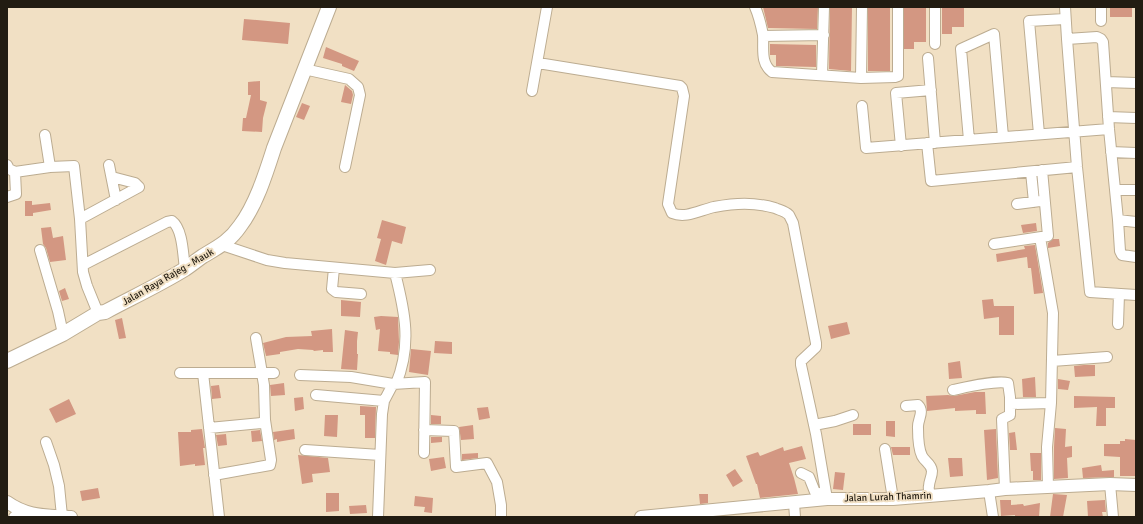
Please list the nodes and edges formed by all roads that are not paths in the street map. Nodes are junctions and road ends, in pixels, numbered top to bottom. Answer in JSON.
{"nodes":[{"id":1,"x":329,"y":7,"type":"edge"},
{"id":2,"x":546,"y":7,"type":"edge"},
{"id":3,"x":755,"y":7,"type":"edge"},
{"id":4,"x":824,"y":7,"type":"edge"},
{"id":5,"x":862,"y":7,"type":"edge"},
{"id":6,"x":898,"y":7,"type":"edge"},
{"id":7,"x":935,"y":7,"type":"edge"},
{"id":8,"x":1065,"y":7,"type":"edge"},
{"id":9,"x":1101,"y":7,"type":"edge"},
{"id":10,"x":1065,"y":19,"type":"junction"},
{"id":11,"x":1101,"y":21,"type":"dead end"},
{"id":12,"x":824,"y":35,"type":"junction"},
{"id":13,"x":763,"y":36,"type":"junction"},
{"id":14,"x":1067,"y":39,"type":"junction"},
{"id":15,"x":935,"y":44,"type":"dead end"},
{"id":16,"x":928,"y":58,"type":"dead end"},
{"id":17,"x":538,"y":63,"type":"junction"},
{"id":18,"x":304,"y":69,"type":"junction"},
{"id":19,"x":822,"y":75,"type":"junction"},
{"id":20,"x":861,"y":78,"type":"junction"},
{"id":21,"x":1106,"y":82,"type":"junction"},
{"id":22,"x":1136,"y":83,"type":"edge"},
{"id":23,"x":931,"y":90,"type":"junction"},
{"id":24,"x":532,"y":91,"type":"dead end"},
{"id":25,"x":862,"y":106,"type":"dead end"},
{"id":26,"x":1108,"y":118,"type":"junction"},
{"id":27,"x":1136,"y":118,"type":"edge"},
{"id":28,"x":1109,"y":128,"type":"junction"},
{"id":29,"x":1074,"y":131,"type":"junction"},
{"id":30,"x":1039,"y":134,"type":"junction"},
{"id":31,"x":45,"y":135,"type":"dead end"},
{"id":32,"x":1003,"y":137,"type":"junction"},
{"id":33,"x":969,"y":140,"type":"junction"},
{"id":34,"x":931,"y":143,"type":"junction"},
{"id":35,"x":900,"y":146,"type":"junction"},
{"id":36,"x":1111,"y":152,"type":"junction"},
{"id":37,"x":1136,"y":153,"type":"edge"},
{"id":38,"x":7,"y":165,"type":"edge"},
{"id":39,"x":110,"y":165,"type":"dead end"},
{"id":40,"x":50,"y":167,"type":"junction"},
{"id":41,"x":345,"y":167,"type":"dead end"},
{"id":42,"x":1077,"y":167,"type":"junction"},
{"id":43,"x":1042,"y":170,"type":"junction"},
{"id":44,"x":14,"y":172,"type":"junction"},
{"id":45,"x":1031,"y":172,"type":"junction"},
{"id":46,"x":112,"y":177,"type":"junction"},
{"id":47,"x":1115,"y":190,"type":"junction"},
{"id":48,"x":1136,"y":190,"type":"edge"},
{"id":49,"x":7,"y":197,"type":"edge"},
{"id":50,"x":116,"y":200,"type":"junction"},
{"id":51,"x":1044,"y":200,"type":"junction"},
{"id":52,"x":1034,"y":202,"type":"junction"},
{"id":53,"x":1016,"y":204,"type":"dead end"},
{"id":54,"x":80,"y":219,"type":"junction"},
{"id":55,"x":1118,"y":220,"type":"junction"},
{"id":56,"x":1136,"y":222,"type":"edge"},
{"id":57,"x":1041,"y":243,"type":"dead end"},
{"id":58,"x":994,"y":244,"type":"dead end"},
{"id":59,"x":222,"y":245,"type":"junction"},
{"id":60,"x":40,"y":250,"type":"dead end"},
{"id":61,"x":1136,"y":257,"type":"edge"},
{"id":62,"x":83,"y":265,"type":"junction"},
{"id":63,"x":334,"y":268,"type":"junction"},
{"id":64,"x":185,"y":269,"type":"junction"},
{"id":65,"x":430,"y":270,"type":"dead end"},
{"id":66,"x":395,"y":273,"type":"junction"},
{"id":67,"x":361,"y":294,"type":"dead end"},
{"id":68,"x":1119,"y":294,"type":"junction"},
{"id":69,"x":1136,"y":295,"type":"edge"},
{"id":70,"x":98,"y":313,"type":"junction"},
{"id":71,"x":1118,"y":324,"type":"dead end"},
{"id":72,"x":63,"y":334,"type":"junction"},
{"id":73,"x":256,"y":338,"type":"dead end"},
{"id":74,"x":1107,"y":357,"type":"dead end"},
{"id":75,"x":1052,"y":360,"type":"junction"},
{"id":76,"x":7,"y":362,"type":"edge"},
{"id":77,"x":274,"y":372,"type":"dead end"},
{"id":78,"x":180,"y":373,"type":"dead end"},
{"id":79,"x":203,"y":373,"type":"junction"},
{"id":80,"x":262,"y":373,"type":"junction"},
{"id":81,"x":300,"y":375,"type":"dead end"},
{"id":82,"x":394,"y":384,"type":"junction"},
{"id":83,"x":954,"y":390,"type":"dead end"},
{"id":84,"x":316,"y":396,"type":"dead end"},
{"id":85,"x":384,"y":401,"type":"junction"},
{"id":86,"x":1051,"y":403,"type":"junction"},
{"id":87,"x":1011,"y":404,"type":"junction"},
{"id":88,"x":906,"y":406,"type":"dead end"},
{"id":89,"x":853,"y":415,"type":"dead end"},
{"id":90,"x":265,"y":420,"type":"junction"},
{"id":91,"x":814,"y":425,"type":"junction"},
{"id":92,"x":209,"y":428,"type":"junction"},
{"id":93,"x":424,"y":430,"type":"junction"},
{"id":94,"x":46,"y":442,"type":"dead end"},
{"id":95,"x":885,"y":449,"type":"dead end"},
{"id":96,"x":305,"y":450,"type":"dead end"},
{"id":97,"x":424,"y":453,"type":"dead end"},
{"id":98,"x":380,"y":455,"type":"junction"},
{"id":99,"x":801,"y":473,"type":"dead end"},
{"id":100,"x":214,"y":475,"type":"junction"},
{"id":101,"x":1110,"y":484,"type":"junction"},
{"id":102,"x":1136,"y":485,"type":"edge"},
{"id":103,"x":1048,"y":487,"type":"junction"},
{"id":104,"x":1005,"y":489,"type":"junction"},
{"id":105,"x":989,"y":491,"type":"junction"},
{"id":106,"x":930,"y":495,"type":"junction"},
{"id":107,"x":826,"y":496,"type":"junction"},
{"id":108,"x":893,"y":499,"type":"junction"},
{"id":109,"x":7,"y":502,"type":"edge"},
{"id":110,"x":794,"y":503,"type":"junction"},
{"id":111,"x":18,"y":514,"type":"edge"},
{"id":112,"x":60,"y":516,"type":"edge"},
{"id":113,"x":218,"y":517,"type":"edge"},
{"id":114,"x":378,"y":517,"type":"edge"},
{"id":115,"x":501,"y":517,"type":"edge"},
{"id":116,"x":641,"y":517,"type":"edge"},
{"id":117,"x":795,"y":517,"type":"edge"},
{"id":118,"x":993,"y":517,"type":"edge"},
{"id":119,"x":1113,"y":517,"type":"edge"}],
"edges":[{"from":1,"to":18,"type":"main road","name":"Jalan Raya Rajeg - Mauk"},
{"from":2,"to":17,"type":"street"},
{"from":3,"to":13,"type":"street"},
{"from":4,"to":12,"type":"street"},
{"from":5,"to":20,"type":"street"},
{"from":6,"to":20,"type":"street"},
{"from":7,"to":15,"type":"street"},
{"from":8,"to":10,"type":"street"},
{"from":9,"to":11,"type":"street"},
{"from":10,"to":14,"type":"street"},
{"from":10,"to":30,"type":"street"},
{"from":12,"to":13,"type":"street"},
{"from":12,"to":19,"type":"street"},
{"from":13,"to":19,"type":"street"},
{"from":14,"to":21,"type":"street"},
{"from":14,"to":29,"type":"street"},
{"from":16,"to":23,"type":"street"},
{"from":17,"to":24,"type":"street"},
{"from":17,"to":91,"type":"street"},
{"from":18,"to":41,"type":"street"},
{"from":18,"to":59,"type":"main road","name":"Jalan Raya Rajeg - Mauk"},
{"from":19,"to":20,"type":"street"},
{"from":21,"to":22,"type":"street"},
{"from":21,"to":26,"type":"street"},
{"from":23,"to":34,"type":"street"},
{"from":23,"to":35,"type":"street"},
{"from":25,"to":35,"type":"street"},
{"from":26,"to":27,"type":"street"},
{"from":26,"to":28,"type":"street"},
{"from":28,"to":29,"type":"street"},
{"from":28,"to":36,"type":"street"},
{"from":29,"to":30,"type":"street"},
{"from":29,"to":42,"type":"street"},
{"from":30,"to":32,"type":"street"},
{"from":31,"to":40,"type":"street"},
{"from":32,"to":33,"type":"street"},
{"from":32,"to":33,"type":"street"},
{"from":33,"to":34,"type":"street"},
{"from":34,"to":35,"type":"street"},
{"from":34,"to":45,"type":"street"},
{"from":36,"to":37,"type":"street"},
{"from":36,"to":47,"type":"street"},
{"from":38,"to":44,"type":"street"},
{"from":39,"to":46,"type":"street"},
{"from":40,"to":44,"type":"street"},
{"from":40,"to":54,"type":"street"},
{"from":42,"to":43,"type":"street"},
{"from":42,"to":68,"type":"street"},
{"from":43,"to":45,"type":"street"},
{"from":43,"to":51,"type":"street"},
{"from":44,"to":49,"type":"street"},
{"from":45,"to":52,"type":"street"},
{"from":46,"to":50,"type":"street"},
{"from":46,"to":50,"type":"street"},
{"from":47,"to":48,"type":"street"},
{"from":47,"to":55,"type":"street"},
{"from":50,"to":54,"type":"street"},
{"from":51,"to":52,"type":"street"},
{"from":51,"to":58,"type":"street"},
{"from":52,"to":53,"type":"street"},
{"from":54,"to":62,"type":"street"},
{"from":55,"to":56,"type":"street"},
{"from":55,"to":61,"type":"street"},
{"from":57,"to":75,"type":"street"},
{"from":59,"to":63,"type":"street"},
{"from":59,"to":64,"type":"main road","name":"Jalan Raya Rajeg - Mauk"},
{"from":60,"to":72,"type":"street"},
{"from":62,"to":64,"type":"street"},
{"from":62,"to":70,"type":"street"},
{"from":63,"to":66,"type":"street"},
{"from":63,"to":67,"type":"street"},
{"from":64,"to":70,"type":"main road","name":"Jalan Raya Rajeg - Mauk"},
{"from":65,"to":66,"type":"street"},
{"from":66,"to":82,"type":"street"},
{"from":68,"to":69,"type":"street"},
{"from":68,"to":71,"type":"street"},
{"from":70,"to":72,"type":"main road","name":"Jalan Raya Rajeg - Mauk"},
{"from":72,"to":76,"type":"main road","name":"Jalan Raya Rajeg - Mauk"},
{"from":73,"to":80,"type":"street"},
{"from":74,"to":75,"type":"street"},
{"from":75,"to":86,"type":"street"},
{"from":77,"to":80,"type":"street"},
{"from":78,"to":79,"type":"street"},
{"from":79,"to":80,"type":"street"},
{"from":79,"to":92,"type":"street"},
{"from":80,"to":90,"type":"street"},
{"from":81,"to":82,"type":"street"},
{"from":82,"to":85,"type":"street"},
{"from":82,"to":93,"type":"street"},
{"from":83,"to":87,"type":"street"},
{"from":84,"to":85,"type":"street"},
{"from":85,"to":98,"type":"street"},
{"from":86,"to":87,"type":"street"},
{"from":86,"to":103,"type":"street"},
{"from":87,"to":104,"type":"street"},
{"from":88,"to":106,"type":"street"},
{"from":89,"to":91,"type":"street"},
{"from":90,"to":92,"type":"street"},
{"from":90,"to":100,"type":"street"},
{"from":91,"to":107,"type":"street"},
{"from":92,"to":100,"type":"street"},
{"from":93,"to":97,"type":"street"},
{"from":93,"to":115,"type":"street"},
{"from":94,"to":112,"type":"street"},
{"from":95,"to":108,"type":"street"},
{"from":96,"to":98,"type":"street"},
{"from":98,"to":114,"type":"street"},
{"from":99,"to":107,"type":"street"},
{"from":100,"to":113,"type":"street"},
{"from":101,"to":102,"type":"street","name":"Jalan Lurah Thamrin"},
{"from":101,"to":103,"type":"street","name":"Jalan Lurah Thamrin"},
{"from":101,"to":119,"type":"street"},
{"from":103,"to":104,"type":"street","name":"Jalan Lurah Thamrin"},
{"from":104,"to":105,"type":"street","name":"Jalan Lurah Thamrin"},
{"from":105,"to":106,"type":"street","name":"Jalan Lurah Thamrin"},
{"from":105,"to":118,"type":"street"},
{"from":106,"to":108,"type":"street","name":"Jalan Lurah Thamrin"},
{"from":107,"to":108,"type":"street","name":"Jalan Lurah Thamrin"},
{"from":107,"to":110,"type":"street","name":"Jalan Lurah Thamrin"},
{"from":109,"to":111,"type":"street"},
{"from":110,"to":116,"type":"street","name":"Jalan Lurah Thamrin"},
{"from":110,"to":117,"type":"street"},
{"from":111,"to":112,"type":"street"}]}
